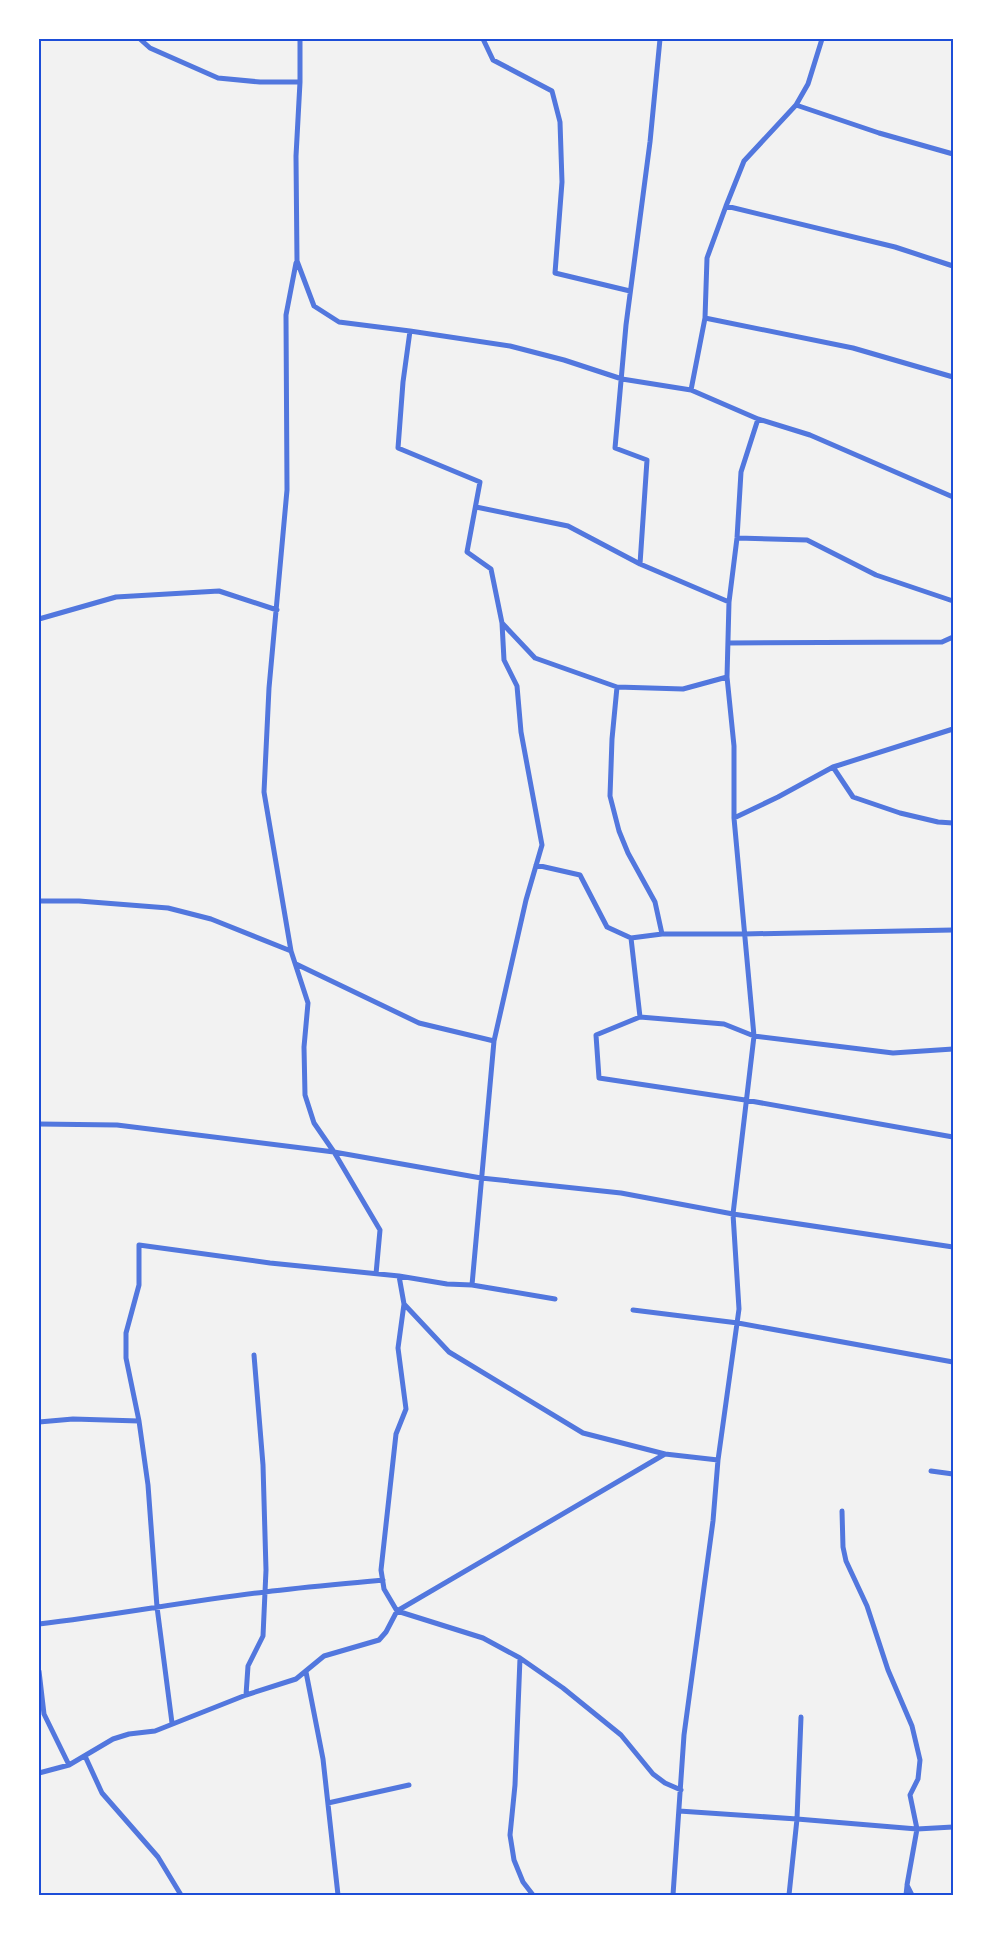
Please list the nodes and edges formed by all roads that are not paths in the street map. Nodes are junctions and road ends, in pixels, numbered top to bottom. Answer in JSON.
{"nodes":[{"id":1,"x":140,"y":39,"type":"edge"},
{"id":2,"x":300,"y":39,"type":"edge"},
{"id":3,"x":483,"y":39,"type":"edge"},
{"id":4,"x":660,"y":39,"type":"edge"},
{"id":5,"x":822,"y":39,"type":"edge"},
{"id":6,"x":300,"y":82,"type":"junction"},
{"id":7,"x":796,"y":105,"type":"junction"},
{"id":8,"x":953,"y":154,"type":"edge"},
{"id":9,"x":726,"y":206,"type":"junction"},
{"id":10,"x":297,"y":261,"type":"junction"},
{"id":11,"x":953,"y":266,"type":"edge"},
{"id":12,"x":630,"y":291,"type":"junction"},
{"id":13,"x":705,"y":318,"type":"junction"},
{"id":14,"x":410,"y":330,"type":"junction"},
{"id":15,"x":953,"y":377,"type":"edge"},
{"id":16,"x":622,"y":379,"type":"junction"},
{"id":17,"x":691,"y":390,"type":"junction"},
{"id":18,"x":758,"y":420,"type":"junction"},
{"id":19,"x":953,"y":497,"type":"edge"},
{"id":20,"x":476,"y":507,"type":"junction"},
{"id":21,"x":737,"y":538,"type":"junction"},
{"id":22,"x":640,"y":564,"type":"junction"},
{"id":23,"x":953,"y":601,"type":"edge"},
{"id":24,"x":729,"y":602,"type":"junction"},
{"id":25,"x":277,"y":610,"type":"junction"},
{"id":26,"x":39,"y":619,"type":"edge"},
{"id":27,"x":502,"y":623,"type":"junction"},
{"id":28,"x":953,"y":638,"type":"edge"},
{"id":29,"x":728,"y":643,"type":"junction"},
{"id":30,"x":727,"y":677,"type":"junction"},
{"id":31,"x":618,"y":686,"type":"junction"},
{"id":32,"x":953,"y":729,"type":"edge"},
{"id":33,"x":833,"y":767,"type":"junction"},
{"id":34,"x":734,"y":818,"type":"junction"},
{"id":35,"x":953,"y":823,"type":"edge"},
{"id":36,"x":536,"y":865,"type":"junction"},
{"id":37,"x":39,"y":901,"type":"edge"},
{"id":38,"x":953,"y":930,"type":"edge"},
{"id":39,"x":662,"y":934,"type":"junction"},
{"id":40,"x":744,"y":934,"type":"junction"},
{"id":41,"x":632,"y":938,"type":"junction"},
{"id":42,"x":292,"y":951,"type":"junction"},
{"id":43,"x":296,"y":964,"type":"junction"},
{"id":44,"x":640,"y":1017,"type":"junction"},
{"id":45,"x":754,"y":1036,"type":"junction"},
{"id":46,"x":494,"y":1041,"type":"junction"},
{"id":47,"x":953,"y":1049,"type":"edge"},
{"id":48,"x":745,"y":1100,"type":"junction"},
{"id":49,"x":39,"y":1124,"type":"edge"},
{"id":50,"x":953,"y":1137,"type":"edge"},
{"id":51,"x":334,"y":1152,"type":"junction"},
{"id":52,"x":481,"y":1178,"type":"junction"},
{"id":53,"x":733,"y":1214,"type":"junction"},
{"id":54,"x":953,"y":1247,"type":"edge"},
{"id":55,"x":376,"y":1274,"type":"junction"},
{"id":56,"x":400,"y":1276,"type":"junction"},
{"id":57,"x":472,"y":1285,"type":"junction"},
{"id":58,"x":556,"y":1299,"type":"dead end"},
{"id":59,"x":404,"y":1304,"type":"junction"},
{"id":60,"x":633,"y":1310,"type":"dead end"},
{"id":61,"x":738,"y":1323,"type":"junction"},
{"id":62,"x":254,"y":1355,"type":"dead end"},
{"id":63,"x":953,"y":1362,"type":"edge"},
{"id":64,"x":140,"y":1421,"type":"junction"},
{"id":65,"x":39,"y":1422,"type":"edge"},
{"id":66,"x":664,"y":1454,"type":"junction"},
{"id":67,"x":718,"y":1460,"type":"junction"},
{"id":68,"x":931,"y":1470,"type":"dead end"},
{"id":69,"x":953,"y":1474,"type":"edge"},
{"id":70,"x":842,"y":1511,"type":"dead end"},
{"id":71,"x":383,"y":1580,"type":"junction"},
{"id":72,"x":265,"y":1592,"type":"junction"},
{"id":73,"x":157,"y":1607,"type":"junction"},
{"id":74,"x":397,"y":1611,"type":"junction"},
{"id":75,"x":39,"y":1624,"type":"edge"},
{"id":76,"x":520,"y":1658,"type":"junction"},
{"id":77,"x":39,"y":1671,"type":"edge"},
{"id":78,"x":306,"y":1672,"type":"junction"},
{"id":79,"x":246,"y":1695,"type":"junction"},
{"id":80,"x":801,"y":1718,"type":"dead end"},
{"id":81,"x":172,"y":1723,"type":"junction"},
{"id":82,"x":85,"y":1756,"type":"junction"},
{"id":83,"x":69,"y":1765,"type":"junction"},
{"id":84,"x":39,"y":1773,"type":"edge"},
{"id":85,"x":409,"y":1785,"type":"dead end"},
{"id":86,"x":681,"y":1790,"type":"junction"},
{"id":87,"x":328,"y":1803,"type":"junction"},
{"id":88,"x":679,"y":1811,"type":"junction"},
{"id":89,"x":797,"y":1818,"type":"junction"},
{"id":90,"x":953,"y":1827,"type":"edge"},
{"id":91,"x":917,"y":1829,"type":"junction"},
{"id":92,"x":908,"y":1885,"type":"junction"},
{"id":93,"x":180,"y":1895,"type":"edge"},
{"id":94,"x":338,"y":1895,"type":"edge"},
{"id":95,"x":533,"y":1895,"type":"edge"},
{"id":96,"x":673,"y":1895,"type":"edge"},
{"id":97,"x":789,"y":1895,"type":"edge"},
{"id":98,"x":906,"y":1895,"type":"edge"},
{"id":99,"x":912,"y":1895,"type":"edge"}],
"edges":[{"from":1,"to":6,"type":"street"},
{"from":2,"to":6,"type":"street"},
{"from":3,"to":12,"type":"street"},
{"from":4,"to":12,"type":"street"},
{"from":5,"to":7,"type":"street"},
{"from":6,"to":10,"type":"street"},
{"from":7,"to":8,"type":"street"},
{"from":7,"to":9,"type":"street"},
{"from":9,"to":11,"type":"street"},
{"from":9,"to":13,"type":"street"},
{"from":10,"to":14,"type":"street"},
{"from":10,"to":25,"type":"street"},
{"from":12,"to":16,"type":"street"},
{"from":13,"to":15,"type":"street"},
{"from":13,"to":17,"type":"street"},
{"from":14,"to":16,"type":"street"},
{"from":14,"to":20,"type":"street"},
{"from":16,"to":17,"type":"street"},
{"from":16,"to":22,"type":"street"},
{"from":17,"to":18,"type":"street"},
{"from":18,"to":19,"type":"street"},
{"from":18,"to":21,"type":"street"},
{"from":20,"to":22,"type":"street"},
{"from":20,"to":27,"type":"street"},
{"from":21,"to":23,"type":"street"},
{"from":21,"to":24,"type":"street"},
{"from":22,"to":24,"type":"street"},
{"from":24,"to":29,"type":"street"},
{"from":25,"to":26,"type":"street"},
{"from":25,"to":42,"type":"street"},
{"from":27,"to":31,"type":"street"},
{"from":27,"to":36,"type":"street"},
{"from":28,"to":29,"type":"street"},
{"from":29,"to":30,"type":"street"},
{"from":30,"to":31,"type":"street"},
{"from":30,"to":34,"type":"street"},
{"from":31,"to":39,"type":"street"},
{"from":32,"to":33,"type":"street"},
{"from":33,"to":34,"type":"street"},
{"from":33,"to":35,"type":"street"},
{"from":34,"to":40,"type":"street"},
{"from":36,"to":41,"type":"street"},
{"from":36,"to":46,"type":"street"},
{"from":37,"to":42,"type":"street"},
{"from":38,"to":40,"type":"street"},
{"from":39,"to":40,"type":"street"},
{"from":39,"to":41,"type":"street"},
{"from":40,"to":45,"type":"street"},
{"from":41,"to":44,"type":"street"},
{"from":42,"to":43,"type":"street"},
{"from":43,"to":46,"type":"street"},
{"from":43,"to":51,"type":"street"},
{"from":44,"to":45,"type":"street"},
{"from":44,"to":48,"type":"street"},
{"from":45,"to":47,"type":"street"},
{"from":45,"to":48,"type":"street"},
{"from":46,"to":52,"type":"street"},
{"from":48,"to":50,"type":"street"},
{"from":48,"to":53,"type":"street"},
{"from":49,"to":51,"type":"street"},
{"from":51,"to":52,"type":"street"},
{"from":51,"to":55,"type":"street"},
{"from":52,"to":53,"type":"street"},
{"from":52,"to":57,"type":"street"},
{"from":53,"to":54,"type":"street"},
{"from":53,"to":61,"type":"street"},
{"from":55,"to":56,"type":"street"},
{"from":55,"to":64,"type":"street"},
{"from":56,"to":57,"type":"street"},
{"from":56,"to":59,"type":"street"},
{"from":57,"to":58,"type":"street"},
{"from":59,"to":66,"type":"street"},
{"from":59,"to":71,"type":"street"},
{"from":60,"to":61,"type":"street"},
{"from":61,"to":63,"type":"street"},
{"from":61,"to":67,"type":"street"},
{"from":62,"to":72,"type":"street"},
{"from":64,"to":65,"type":"street"},
{"from":64,"to":73,"type":"street"},
{"from":66,"to":67,"type":"street"},
{"from":66,"to":74,"type":"street"},
{"from":67,"to":86,"type":"street"},
{"from":68,"to":69,"type":"street"},
{"from":70,"to":91,"type":"street"},
{"from":71,"to":72,"type":"street"},
{"from":71,"to":74,"type":"street"},
{"from":72,"to":73,"type":"street"},
{"from":72,"to":79,"type":"street"},
{"from":73,"to":75,"type":"street"},
{"from":73,"to":81,"type":"street"},
{"from":74,"to":76,"type":"street"},
{"from":74,"to":78,"type":"street"},
{"from":76,"to":86,"type":"street"},
{"from":76,"to":95,"type":"street"},
{"from":77,"to":83,"type":"street"},
{"from":78,"to":79,"type":"street"},
{"from":78,"to":87,"type":"street"},
{"from":79,"to":81,"type":"street"},
{"from":80,"to":89,"type":"street"},
{"from":81,"to":82,"type":"street"},
{"from":82,"to":83,"type":"street"},
{"from":82,"to":93,"type":"street"},
{"from":83,"to":84,"type":"street"},
{"from":85,"to":87,"type":"street"},
{"from":86,"to":88,"type":"street"},
{"from":87,"to":94,"type":"street"},
{"from":88,"to":89,"type":"street"},
{"from":88,"to":96,"type":"street"},
{"from":89,"to":91,"type":"street"},
{"from":89,"to":97,"type":"street"},
{"from":90,"to":91,"type":"street"},
{"from":91,"to":92,"type":"street"},
{"from":92,"to":98,"type":"street"},
{"from":92,"to":99,"type":"street"}]}
